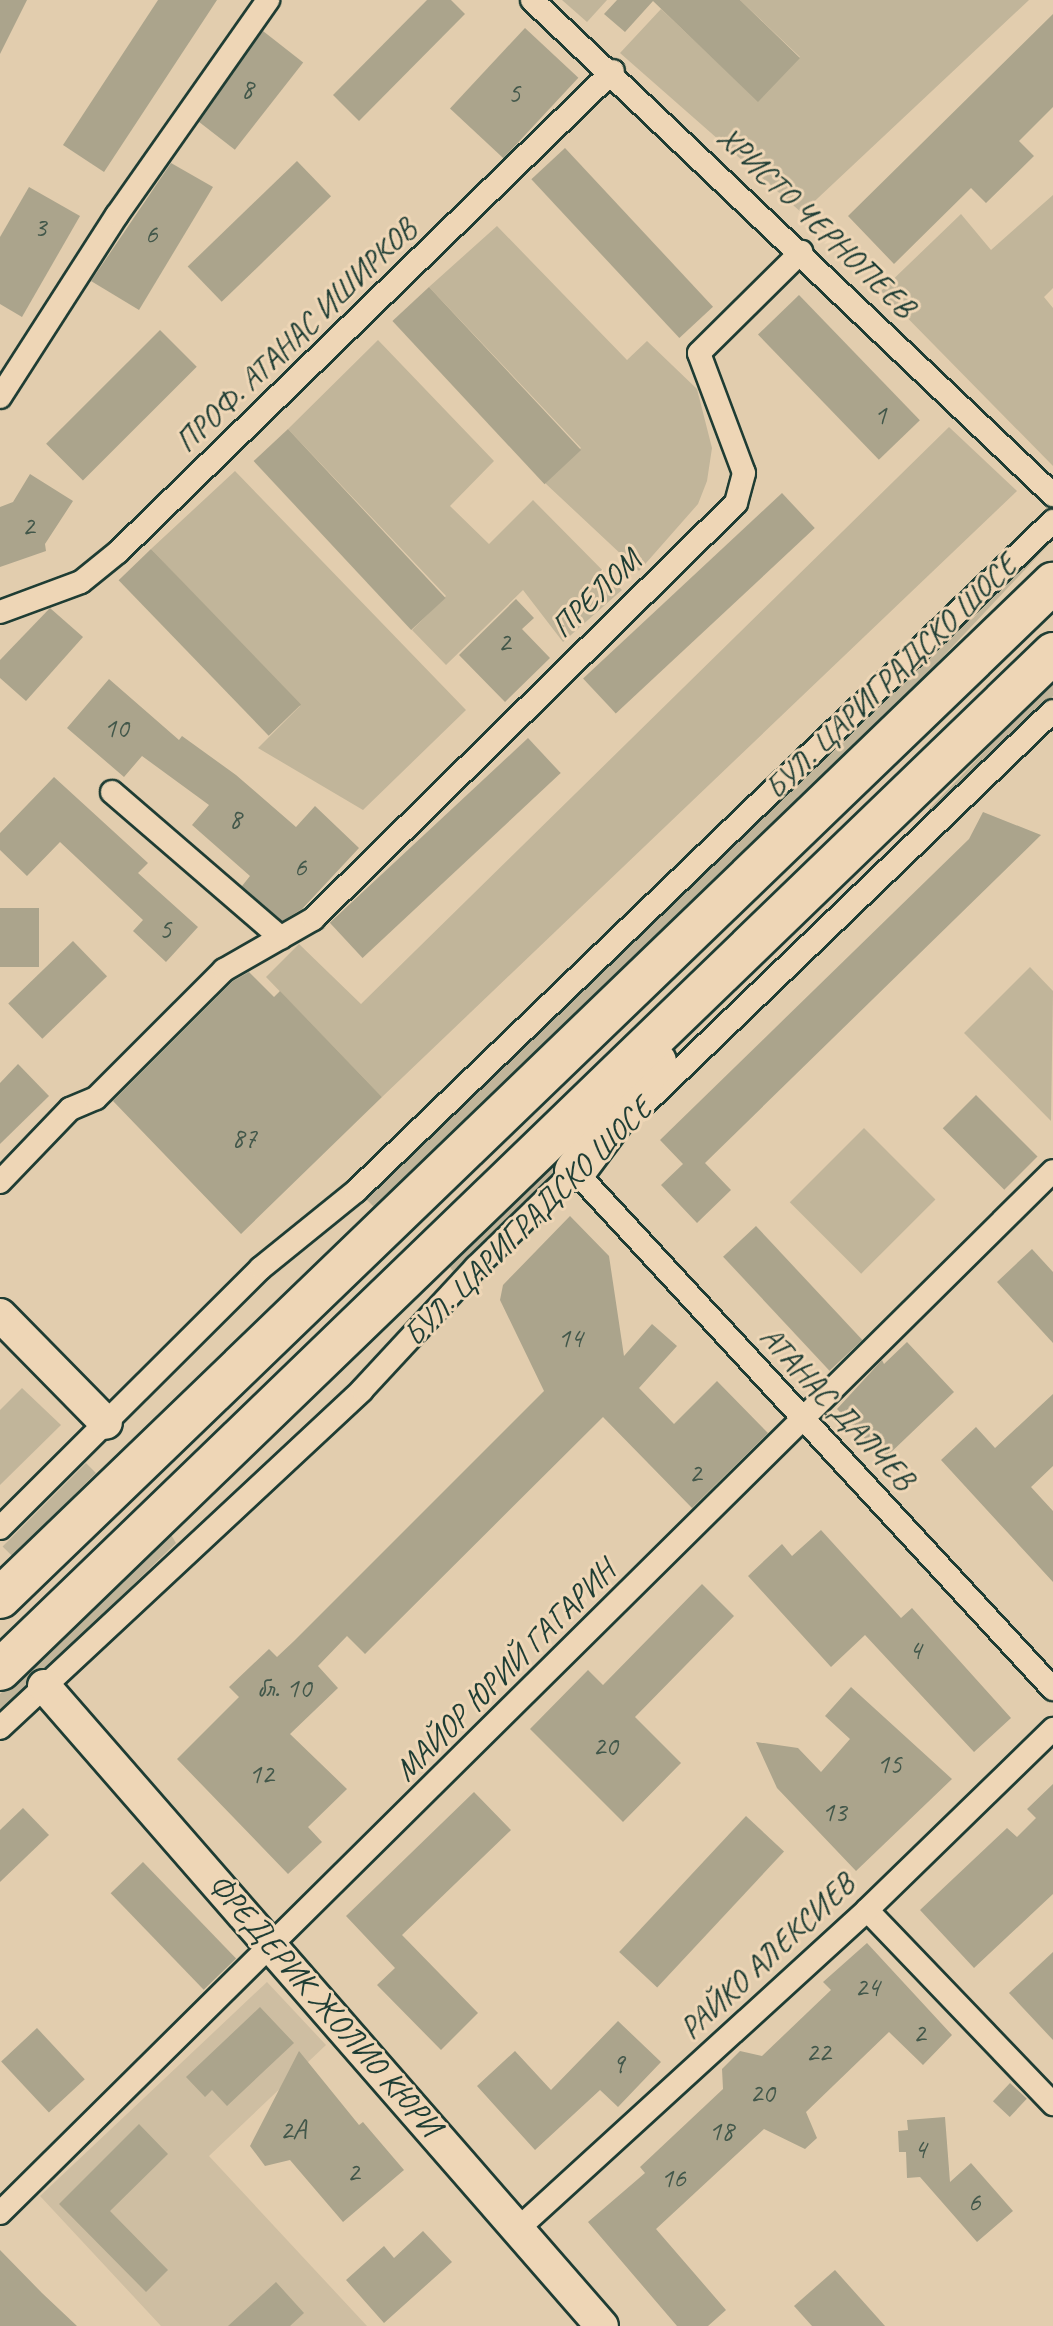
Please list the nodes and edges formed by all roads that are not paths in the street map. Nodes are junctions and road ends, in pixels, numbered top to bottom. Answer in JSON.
{"nodes":[{"id":1,"x":268,"y":0,"type":"edge"},
{"id":2,"x":532,"y":0,"type":"edge"},
{"id":3,"x":613,"y":71,"type":"junction"},
{"id":4,"x":801,"y":252,"type":"junction"},
{"id":5,"x":0,"y":397,"type":"edge"},
{"id":6,"x":1053,"y":495,"type":"edge"},
{"id":7,"x":1053,"y":521,"type":"edge"},
{"id":8,"x":1053,"y":583,"type":"edge"},
{"id":9,"x":0,"y":612,"type":"edge"},
{"id":10,"x":1053,"y":653,"type":"edge"},
{"id":11,"x":1053,"y":711,"type":"edge"},
{"id":12,"x":112,"y":792,"type":"dead end"},
{"id":13,"x":281,"y":938,"type":"junction"},
{"id":14,"x":726,"y":969,"type":"junction"},
{"id":15,"x":575,"y":1171,"type":"junction"},
{"id":16,"x":1053,"y":1171,"type":"edge"},
{"id":17,"x":0,"y":1182,"type":"edge"},
{"id":18,"x":0,"y":1315,"type":"edge"},
{"id":19,"x":805,"y":1420,"type":"junction"},
{"id":20,"x":106,"y":1423,"type":"junction"},
{"id":21,"x":0,"y":1528,"type":"edge"},
{"id":22,"x":0,"y":1598,"type":"edge"},
{"id":23,"x":0,"y":1670,"type":"edge"},
{"id":24,"x":44,"y":1686,"type":"junction"},
{"id":25,"x":1053,"y":1689,"type":"edge"},
{"id":26,"x":0,"y":1728,"type":"edge"},
{"id":27,"x":1053,"y":1729,"type":"edge"},
{"id":28,"x":867,"y":1910,"type":"junction"},
{"id":29,"x":272,"y":1947,"type":"junction"},
{"id":30,"x":1053,"y":2104,"type":"edge"},
{"id":31,"x":0,"y":2213,"type":"edge"},
{"id":32,"x":520,"y":2227,"type":"junction"},
{"id":33,"x":602,"y":2326,"type":"edge"}],
"edges":[{"from":1,"to":5,"type":"street"},
{"from":2,"to":3,"type":"street","name":"ХРИСТО ЧЕРНОПЕЕВ"},
{"from":3,"to":4,"type":"street","name":"ХРИСТО ЧЕРНОПЕЕВ"},
{"from":3,"to":9,"type":"street","name":"ПРОФ. АТАНАС ИШИРКОВ"},
{"from":4,"to":6,"type":"street","name":"ХРИСТО ЧЕРНОПЕЕВ"},
{"from":4,"to":13,"type":"street","name":"ПРЕЛОМ"},
{"from":7,"to":20,"type":"street","name":"БУЛ. ЦАРИГРАДСКО ШОСЕ"},
{"from":8,"to":22,"type":"highway","name":"БУЛ. ЦАРИГРАДСКО ШОСЕ"},
{"from":10,"to":14,"type":"highway","name":"БУЛ. ЦАРИГРАДСКО ШОСЕ"},
{"from":11,"to":15,"type":"street","name":"БУЛ. ЦАРИГРАДСКО ШОСЕ"},
{"from":12,"to":13,"type":"street"},
{"from":13,"to":17,"type":"street","name":"ПРЕЛОМ"},
{"from":14,"to":15,"type":"highway"},
{"from":14,"to":23,"type":"highway","name":"БУЛ. ЦАРИГРАДСКО ШОСЕ"},
{"from":15,"to":19,"type":"street","name":"АТАНАС ДАЛЧЕВ"},
{"from":15,"to":24,"type":"street","name":"БУЛ. ЦАРИГРАДСКО ШОСЕ"},
{"from":16,"to":19,"type":"street","name":"МАЙОР ЮРИЙ ГАГАРИН"},
{"from":18,"to":20,"type":"street"},
{"from":19,"to":25,"type":"street","name":"АТАНАС ДАЛЧЕВ"},
{"from":19,"to":29,"type":"street","name":"МАЙОР ЮРИЙ ГАГАРИН"},
{"from":20,"to":21,"type":"street","name":"БУЛ. ЦАРИГРАДСКО ШОСЕ"},
{"from":24,"to":26,"type":"street","name":"БУЛ. ЦАРИГРАДСКО ШОСЕ"},
{"from":24,"to":29,"type":"street","name":"ФРЕДЕРИК ЖОЛИО КЮРИ"},
{"from":27,"to":28,"type":"street","name":"РАЙКО АЛЕКСИЕВ"},
{"from":28,"to":30,"type":"street"},
{"from":28,"to":32,"type":"street","name":"РАЙКО АЛЕКСИЕВ"},
{"from":29,"to":31,"type":"street","name":"МАЙОР ЮРИЙ ГАГАРИН"},
{"from":29,"to":32,"type":"street","name":"ФРЕДЕРИК ЖОЛИО КЮРИ"},
{"from":32,"to":33,"type":"street","name":"ФРЕДЕРИК ЖОЛИО КЮРИ"}]}
